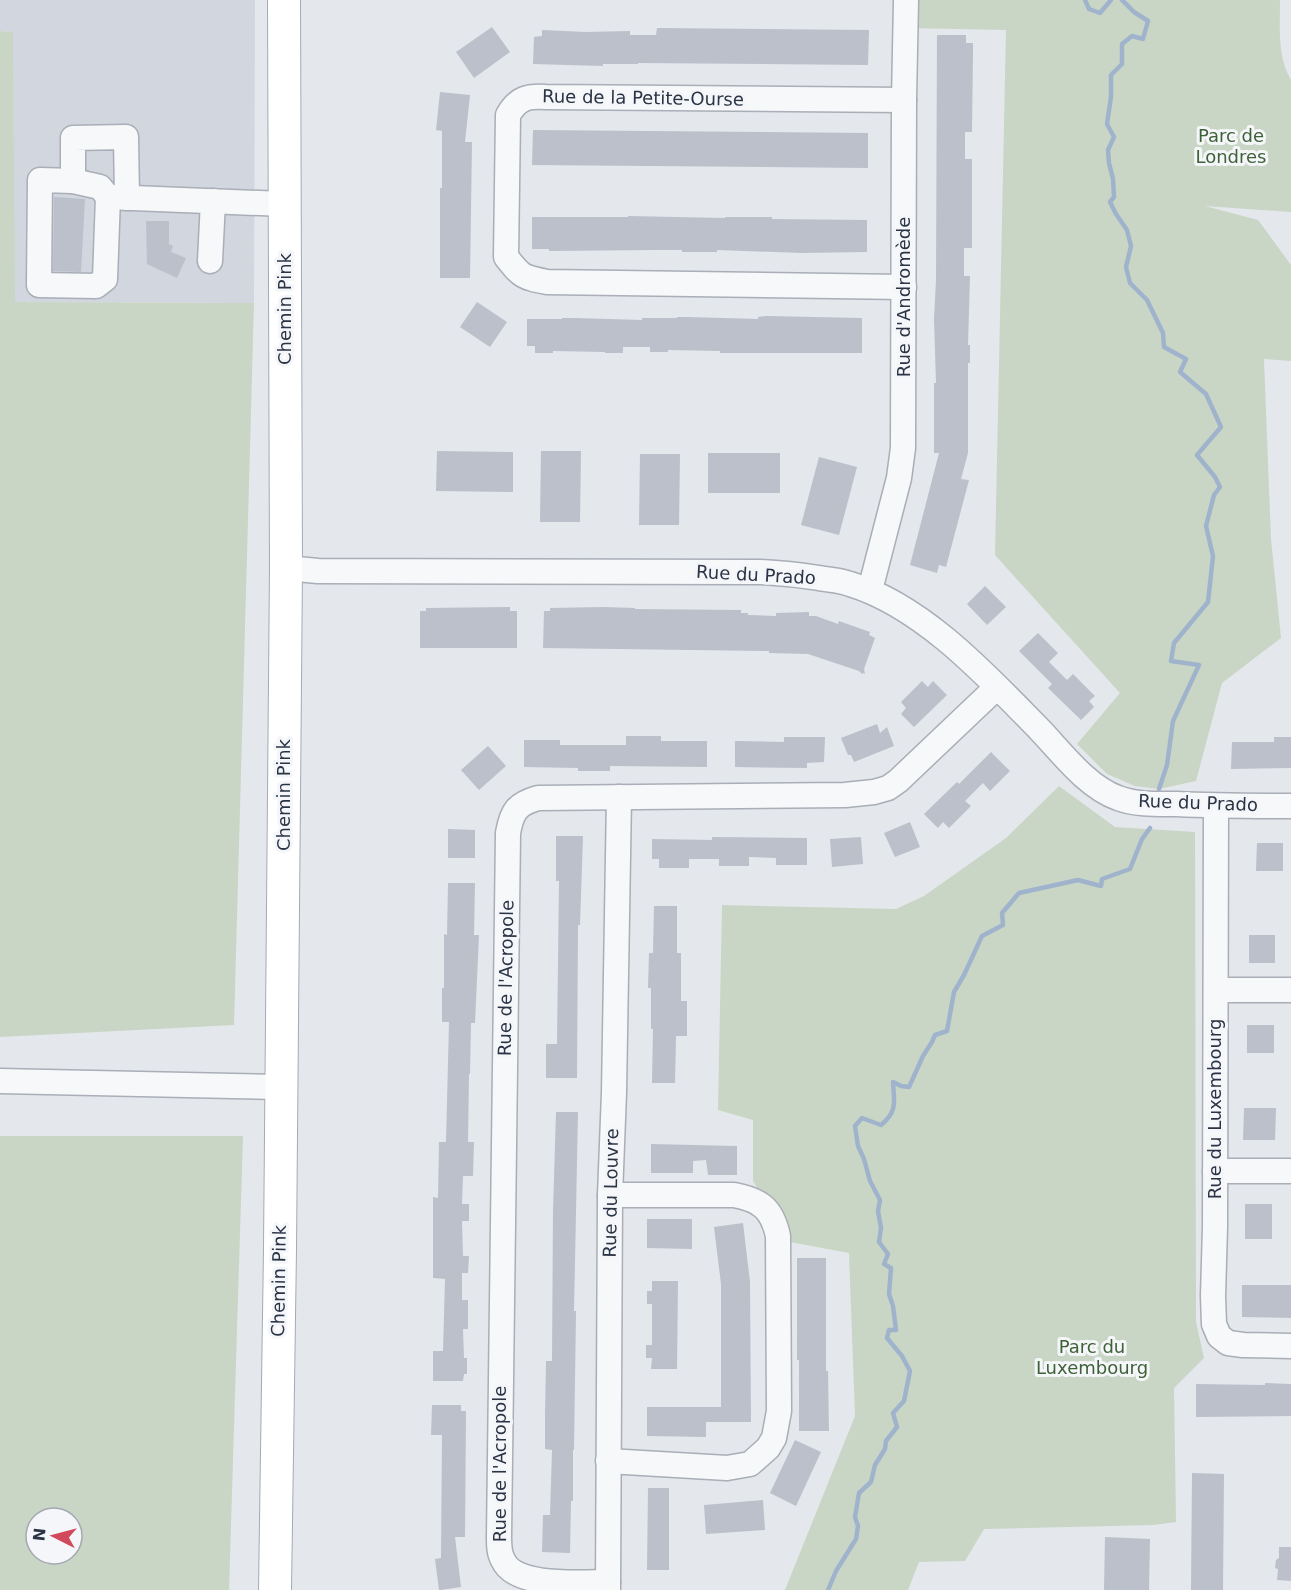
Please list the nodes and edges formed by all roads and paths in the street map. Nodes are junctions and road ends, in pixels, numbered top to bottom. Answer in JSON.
{"nodes":[{"id":1,"x":284,"y":0,"type":"edge"},
{"id":2,"x":906,"y":0,"type":"edge"},
{"id":3,"x":904,"y":100,"type":"junction"},
{"id":4,"x":73,"y":181,"type":"junction"},
{"id":5,"x":118,"y":197,"type":"junction"},
{"id":6,"x":213,"y":201,"type":"junction"},
{"id":7,"x":284,"y":204,"type":"junction"},
{"id":8,"x":210,"y":261,"type":"dead end"},
{"id":9,"x":904,"y":287,"type":"junction"},
{"id":10,"x":286,"y":568,"type":"junction"},
{"id":11,"x":870,"y":590,"type":"junction"},
{"id":12,"x":997,"y":687,"type":"junction"},
{"id":13,"x":619,"y":797,"type":"junction"},
{"id":14,"x":1216,"y":806,"type":"junction"},
{"id":15,"x":1291,"y":806,"type":"edge"},
{"id":16,"x":1216,"y":990,"type":"junction"},
{"id":17,"x":1291,"y":990,"type":"edge"},
{"id":18,"x":0,"y":1081,"type":"edge"},
{"id":19,"x":282,"y":1087,"type":"junction"},
{"id":20,"x":1215,"y":1171,"type":"junction"},
{"id":21,"x":1291,"y":1171,"type":"edge"},
{"id":22,"x":610,"y":1196,"type":"junction"},
{"id":23,"x":1291,"y":1346,"type":"edge"},
{"id":24,"x":608,"y":1461,"type":"junction"},
{"id":25,"x":608,"y":1586,"type":"edge"},
{"id":26,"x":275,"y":1590,"type":"edge"}],
"edges":[{"from":1,"to":7,"type":"main road","name":"Chemin Pink"},
{"from":2,"to":3,"type":"street","name":"Rue d'Andromède"},
{"from":3,"to":9,"type":"street","name":"Rue d'Andromède"},
{"from":3,"to":9,"type":"street","name":"Rue de la Petite-Ourse"},
{"from":4,"to":5,"type":"street"},
{"from":4,"to":5,"type":"street"},
{"from":4,"to":5,"type":"street"},
{"from":5,"to":6,"type":"street"},
{"from":6,"to":7,"type":"street"},
{"from":6,"to":8,"type":"street"},
{"from":7,"to":10,"type":"main road","name":"Chemin Pink"},
{"from":9,"to":11,"type":"street","name":"Rue d'Andromède"},
{"from":10,"to":11,"type":"street","name":"Rue du Prado"},
{"from":10,"to":19,"type":"main road","name":"Chemin Pink"},
{"from":11,"to":12,"type":"street","name":"Rue du Prado"},
{"from":12,"to":13,"type":"street","name":"Rue de l'Acropole"},
{"from":12,"to":14,"type":"street","name":"Rue du Prado"},
{"from":13,"to":22,"type":"street","name":"Rue du Louvre"},
{"from":13,"to":25,"type":"street","name":"Rue de l'Acropole"},
{"from":14,"to":15,"type":"street","name":"Rue du Prado"},
{"from":14,"to":16,"type":"street","name":"Rue du Luxembourg"},
{"from":16,"to":17,"type":"street"},
{"from":16,"to":20,"type":"street","name":"Rue du Luxembourg"},
{"from":18,"to":19,"type":"street"},
{"from":19,"to":26,"type":"main road","name":"Chemin Pink"},
{"from":20,"to":21,"type":"street"},
{"from":20,"to":23,"type":"street","name":"Rue du Luxembourg"},
{"from":22,"to":24,"type":"street","name":"Rue du Louvre"},
{"from":22,"to":24,"type":"street"},
{"from":24,"to":25,"type":"street","name":"Rue du Louvre"}]}
